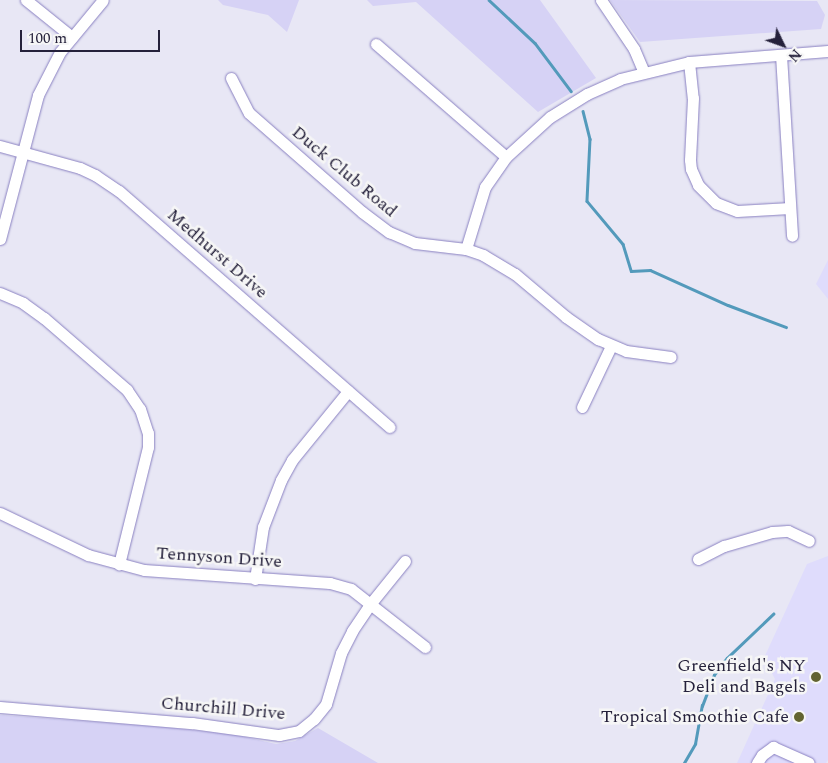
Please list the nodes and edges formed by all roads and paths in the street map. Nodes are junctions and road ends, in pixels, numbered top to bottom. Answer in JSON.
{"nodes":[{"id":1,"x":26,"y":0,"type":"edge"},
{"id":2,"x":103,"y":0,"type":"edge"},
{"id":3,"x":601,"y":0,"type":"edge"},
{"id":4,"x":72,"y":37,"type":"junction"},
{"id":5,"x":376,"y":44,"type":"dead end"},
{"id":6,"x":828,"y":51,"type":"edge"},
{"id":7,"x":781,"y":55,"type":"junction"},
{"id":8,"x":690,"y":62,"type":"junction"},
{"id":9,"x":644,"y":72,"type":"junction"},
{"id":10,"x":231,"y":78,"type":"dead end"},
{"id":11,"x":0,"y":146,"type":"edge"},
{"id":12,"x":22,"y":153,"type":"junction"},
{"id":13,"x":506,"y":157,"type":"junction"},
{"id":14,"x":790,"y":208,"type":"junction"},
{"id":15,"x":792,"y":236,"type":"dead end"},
{"id":16,"x":0,"y":239,"type":"edge"},
{"id":17,"x":466,"y":249,"type":"junction"},
{"id":18,"x":0,"y":293,"type":"edge"},
{"id":19,"x":611,"y":346,"type":"junction"},
{"id":20,"x":671,"y":357,"type":"dead end"},
{"id":21,"x":348,"y":391,"type":"junction"},
{"id":22,"x":582,"y":407,"type":"dead end"},
{"id":23,"x":390,"y":427,"type":"dead end"},
{"id":24,"x":0,"y":513,"type":"edge"},
{"id":25,"x":808,"y":542,"type":"dead end"},
{"id":26,"x":698,"y":559,"type":"dead end"},
{"id":27,"x":405,"y":561,"type":"dead end"},
{"id":28,"x":119,"y":564,"type":"junction"},
{"id":29,"x":255,"y":579,"type":"junction"},
{"id":30,"x":371,"y":603,"type":"junction"},
{"id":31,"x":425,"y":647,"type":"dead end"},
{"id":32,"x":0,"y":707,"type":"edge"},
{"id":33,"x":758,"y":763,"type":"edge"},
{"id":34,"x":809,"y":763,"type":"edge"}],
"edges":[{"from":1,"to":4,"type":"street"},
{"from":2,"to":4,"type":"street"},
{"from":3,"to":9,"type":"street"},
{"from":4,"to":12,"type":"street"},
{"from":5,"to":13,"type":"street"},
{"from":6,"to":7,"type":"street"},
{"from":7,"to":8,"type":"street"},
{"from":7,"to":14,"type":"street"},
{"from":8,"to":9,"type":"street"},
{"from":8,"to":14,"type":"street"},
{"from":9,"to":13,"type":"street"},
{"from":10,"to":17,"type":"street","name":"Duck Club Road"},
{"from":11,"to":12,"type":"street","name":"Medhurst Drive"},
{"from":12,"to":16,"type":"street"},
{"from":12,"to":21,"type":"street","name":"Medhurst Drive"},
{"from":13,"to":17,"type":"street"},
{"from":14,"to":15,"type":"street"},
{"from":17,"to":19,"type":"street","name":"Duck Club Road"},
{"from":18,"to":28,"type":"street"},
{"from":19,"to":20,"type":"street","name":"Duck Club Road"},
{"from":19,"to":22,"type":"street"},
{"from":21,"to":23,"type":"street","name":"Medhurst Drive"},
{"from":21,"to":29,"type":"street"},
{"from":24,"to":28,"type":"street","name":"Tennyson Drive"},
{"from":25,"to":26,"type":"street"},
{"from":27,"to":30,"type":"street","name":"Churchill Drive"},
{"from":28,"to":29,"type":"street","name":"Tennyson Drive"},
{"from":29,"to":30,"type":"street","name":"Tennyson Drive"},
{"from":30,"to":31,"type":"street","name":"Tennyson Drive"},
{"from":30,"to":32,"type":"street","name":"Churchill Drive"},
{"from":33,"to":34,"type":"street"}]}
